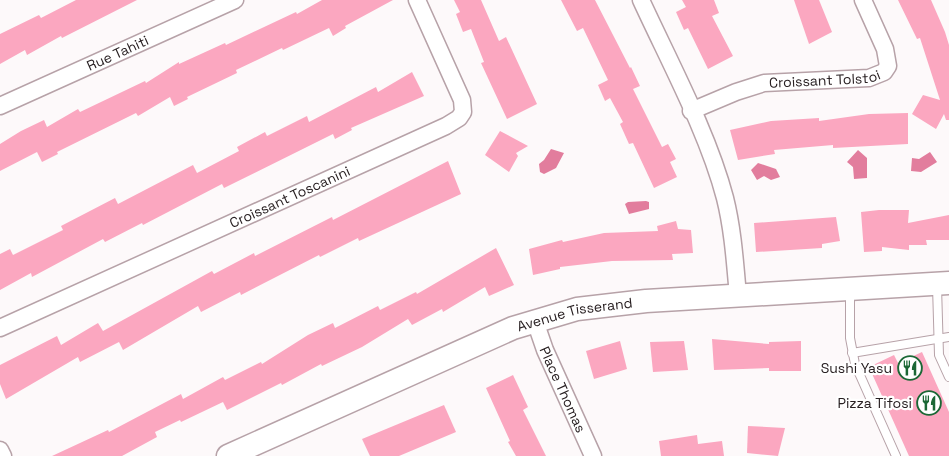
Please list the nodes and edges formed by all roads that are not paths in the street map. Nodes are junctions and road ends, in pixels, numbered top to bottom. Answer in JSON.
{"nodes":[{"id":1,"x":234,"y":0,"type":"edge"},
{"id":2,"x":417,"y":0,"type":"edge"},
{"id":3,"x":641,"y":0,"type":"edge"},
{"id":4,"x":863,"y":0,"type":"edge"},
{"id":5,"x":0,"y":106,"type":"edge"},
{"id":6,"x":691,"y":111,"type":"junction"},
{"id":7,"x":943,"y":284,"type":"edge"},
{"id":8,"x":850,"y":289,"type":"junction"},
{"id":9,"x":738,"y":296,"type":"junction"},
{"id":10,"x":535,"y":320,"type":"junction"},
{"id":11,"x":0,"y":328,"type":"edge"},
{"id":12,"x":949,"y":337,"type":"edge"},
{"id":13,"x":938,"y":340,"type":"junction"},
{"id":14,"x":852,"y":353,"type":"junction"},
{"id":15,"x":949,"y":377,"type":"edge"},
{"id":16,"x":0,"y":450,"type":"edge"},
{"id":17,"x":3,"y":456,"type":"edge"},
{"id":18,"x":228,"y":456,"type":"edge"},
{"id":19,"x":593,"y":456,"type":"edge"},
{"id":20,"x":896,"y":456,"type":"edge"}],
"edges":[{"from":1,"to":5,"type":"street","name":"Rue Tahiti"},
{"from":2,"to":11,"type":"street","name":"Croissant Toscanini"},
{"from":3,"to":6,"type":"street"},
{"from":4,"to":6,"type":"street","name":"Croissant Tolstoi"},
{"from":6,"to":9,"type":"street"},
{"from":7,"to":8,"type":"street","name":"Avenue Tisserand"},
{"from":7,"to":13,"type":"lane"},
{"from":8,"to":9,"type":"street","name":"Avenue Tisserand"},
{"from":8,"to":14,"type":"lane"},
{"from":9,"to":10,"type":"street","name":"Avenue Tisserand"},
{"from":10,"to":18,"type":"street","name":"Avenue Tisserand"},
{"from":10,"to":19,"type":"street","name":"Place Thomas"},
{"from":12,"to":13,"type":"lane"},
{"from":13,"to":14,"type":"lane"},
{"from":13,"to":15,"type":"lane"},
{"from":14,"to":20,"type":"lane"},
{"from":16,"to":17,"type":"street"}]}
